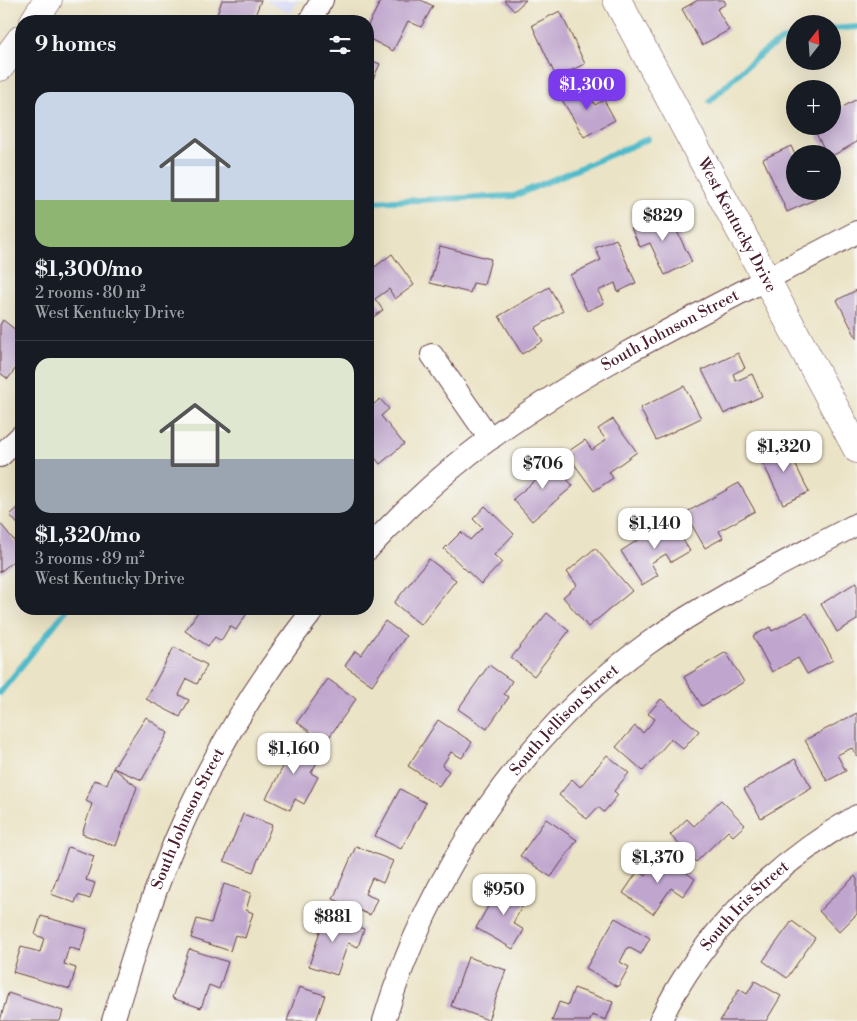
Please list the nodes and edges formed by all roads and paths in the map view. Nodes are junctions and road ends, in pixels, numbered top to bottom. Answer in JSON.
{"nodes":[{"id":1,"x":48,"y":0,"type":"edge"},
{"id":2,"x":322,"y":0,"type":"edge"},
{"id":3,"x":617,"y":0,"type":"edge"},
{"id":4,"x":38,"y":15,"type":"edge"},
{"id":5,"x":313,"y":15,"type":"edge"},
{"id":6,"x":15,"y":46,"type":"edge"},
{"id":7,"x":0,"y":67,"type":"edge"},
{"id":8,"x":857,"y":232,"type":"edge"},
{"id":9,"x":766,"y":281,"type":"junction"},
{"id":10,"x":432,"y":355,"type":"dead end"},
{"id":11,"x":490,"y":439,"type":"junction"},
{"id":12,"x":15,"y":442,"type":"edge"},
{"id":13,"x":857,"y":449,"type":"edge"},
{"id":14,"x":0,"y":456,"type":"edge"},
{"id":15,"x":857,"y":524,"type":"edge"},
{"id":16,"x":374,"y":543,"type":"edge"},
{"id":17,"x":309,"y":615,"type":"edge"},
{"id":18,"x":857,"y":816,"type":"edge"},
{"id":19,"x":113,"y":1021,"type":"edge"},
{"id":20,"x":384,"y":1021,"type":"edge"},
{"id":21,"x":660,"y":1021,"type":"edge"}],
"edges":[{"from":1,"to":4,"type":"street"},
{"from":2,"to":5,"type":"street"},
{"from":3,"to":9,"type":"street","name":"West Kentucky Drive"},
{"from":6,"to":7,"type":"street"},
{"from":8,"to":9,"type":"street","name":"South Johnson Street"},
{"from":9,"to":11,"type":"street","name":"South Johnson Street"},
{"from":9,"to":13,"type":"street","name":"West Kentucky Drive"},
{"from":10,"to":11,"type":"street"},
{"from":11,"to":16,"type":"street","name":"South Johnson Street"},
{"from":12,"to":14,"type":"street"},
{"from":15,"to":20,"type":"street","name":"South Jellison Street"},
{"from":17,"to":19,"type":"street","name":"South Johnson Street"},
{"from":18,"to":21,"type":"street","name":"South Iris Street"}]}
